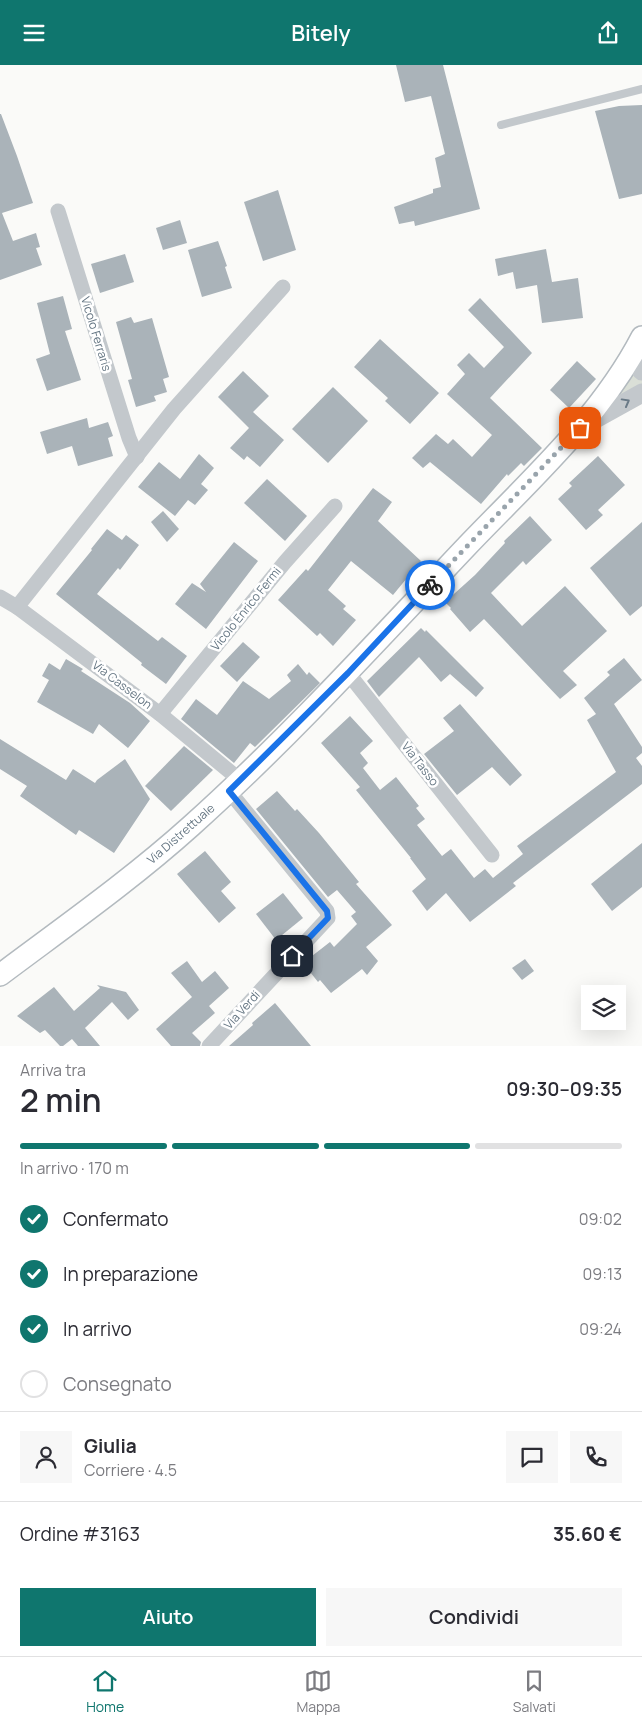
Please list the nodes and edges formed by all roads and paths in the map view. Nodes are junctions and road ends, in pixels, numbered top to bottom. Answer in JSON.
{"nodes":[{"id":1,"x":642,"y":89,"type":"edge"},
{"id":2,"x":501,"y":125,"type":"dead end"},
{"id":3,"x":58,"y":211,"type":"dead end"},
{"id":4,"x":283,"y":287,"type":"dead end"},
{"id":5,"x":638,"y":356,"type":"edge"},
{"id":6,"x":642,"y":393,"type":"edge"},
{"id":7,"x":580,"y":428,"type":"junction"},
{"id":8,"x":137,"y":457,"type":"junction"},
{"id":9,"x":334,"y":506,"type":"dead end"},
{"id":10,"x":0,"y":597,"type":"edge"},
{"id":11,"x":17,"y":607,"type":"junction"},
{"id":12,"x":348,"y":673,"type":"junction"},
{"id":13,"x":160,"y":713,"type":"junction"},
{"id":14,"x":235,"y":785,"type":"junction"},
{"id":15,"x":492,"y":855,"type":"dead end"},
{"id":16,"x":0,"y":975,"type":"edge"},
{"id":17,"x":209,"y":1046,"type":"edge"}],
"edges":[{"from":1,"to":2,"type":"lane"},
{"from":3,"to":8,"type":"street","name":"Vicolo Ferraris"},
{"from":4,"to":8,"type":"street"},
{"from":5,"to":7,"type":"main road","name":"Via Distrettuale"},
{"from":7,"to":6,"type":"street","one_way":true},
{"from":7,"to":12,"type":"main road","name":"Via Distrettuale"},
{"from":8,"to":11,"type":"street"},
{"from":9,"to":13,"type":"street","name":"Vicolo Enrico Fermi"},
{"from":10,"to":11,"type":"street","name":"Via Casselon"},
{"from":11,"to":13,"type":"street","name":"Via Casselon"},
{"from":12,"to":14,"type":"main road","name":"Via Distrettuale"},
{"from":12,"to":15,"type":"street","name":"Via Tasso"},
{"from":13,"to":14,"type":"street","name":"Via Casselon"},
{"from":14,"to":16,"type":"main road","name":"Via Distrettuale"},
{"from":14,"to":17,"type":"street","name":"Via Verdi"}]}
